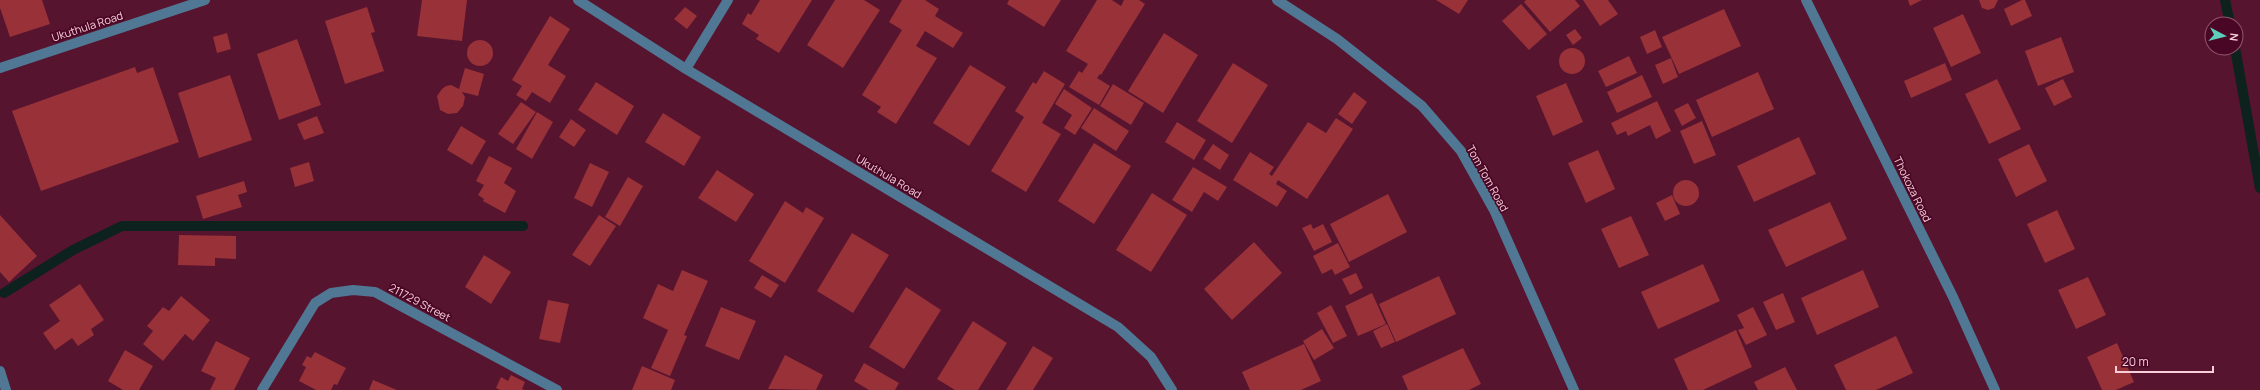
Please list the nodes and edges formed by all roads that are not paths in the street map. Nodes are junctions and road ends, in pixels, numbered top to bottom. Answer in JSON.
{"nodes":[{"id":1,"x":205,"y":0,"type":"edge"},
{"id":2,"x":578,"y":0,"type":"edge"},
{"id":3,"x":728,"y":0,"type":"edge"},
{"id":4,"x":1277,"y":0,"type":"edge"},
{"id":5,"x":1806,"y":0,"type":"edge"},
{"id":6,"x":0,"y":68,"type":"edge"},
{"id":7,"x":686,"y":69,"type":"junction"},
{"id":8,"x":0,"y":371,"type":"edge"},
{"id":9,"x":6,"y":390,"type":"edge"},
{"id":10,"x":262,"y":390,"type":"edge"},
{"id":11,"x":557,"y":390,"type":"edge"},
{"id":12,"x":1172,"y":390,"type":"edge"},
{"id":13,"x":1574,"y":390,"type":"edge"},
{"id":14,"x":1995,"y":390,"type":"edge"}],
"edges":[{"from":1,"to":6,"type":"street","name":"Ukuthula Road"},
{"from":2,"to":7,"type":"street","name":"Ukuthula Road"},
{"from":3,"to":7,"type":"street"},
{"from":4,"to":13,"type":"street","name":"Tom Tom Road"},
{"from":5,"to":14,"type":"street","name":"Thokoza Road"},
{"from":7,"to":12,"type":"street","name":"Ukuthula Road"},
{"from":8,"to":9,"type":"street"},
{"from":10,"to":11,"type":"street","name":"211729 Street"}]}
